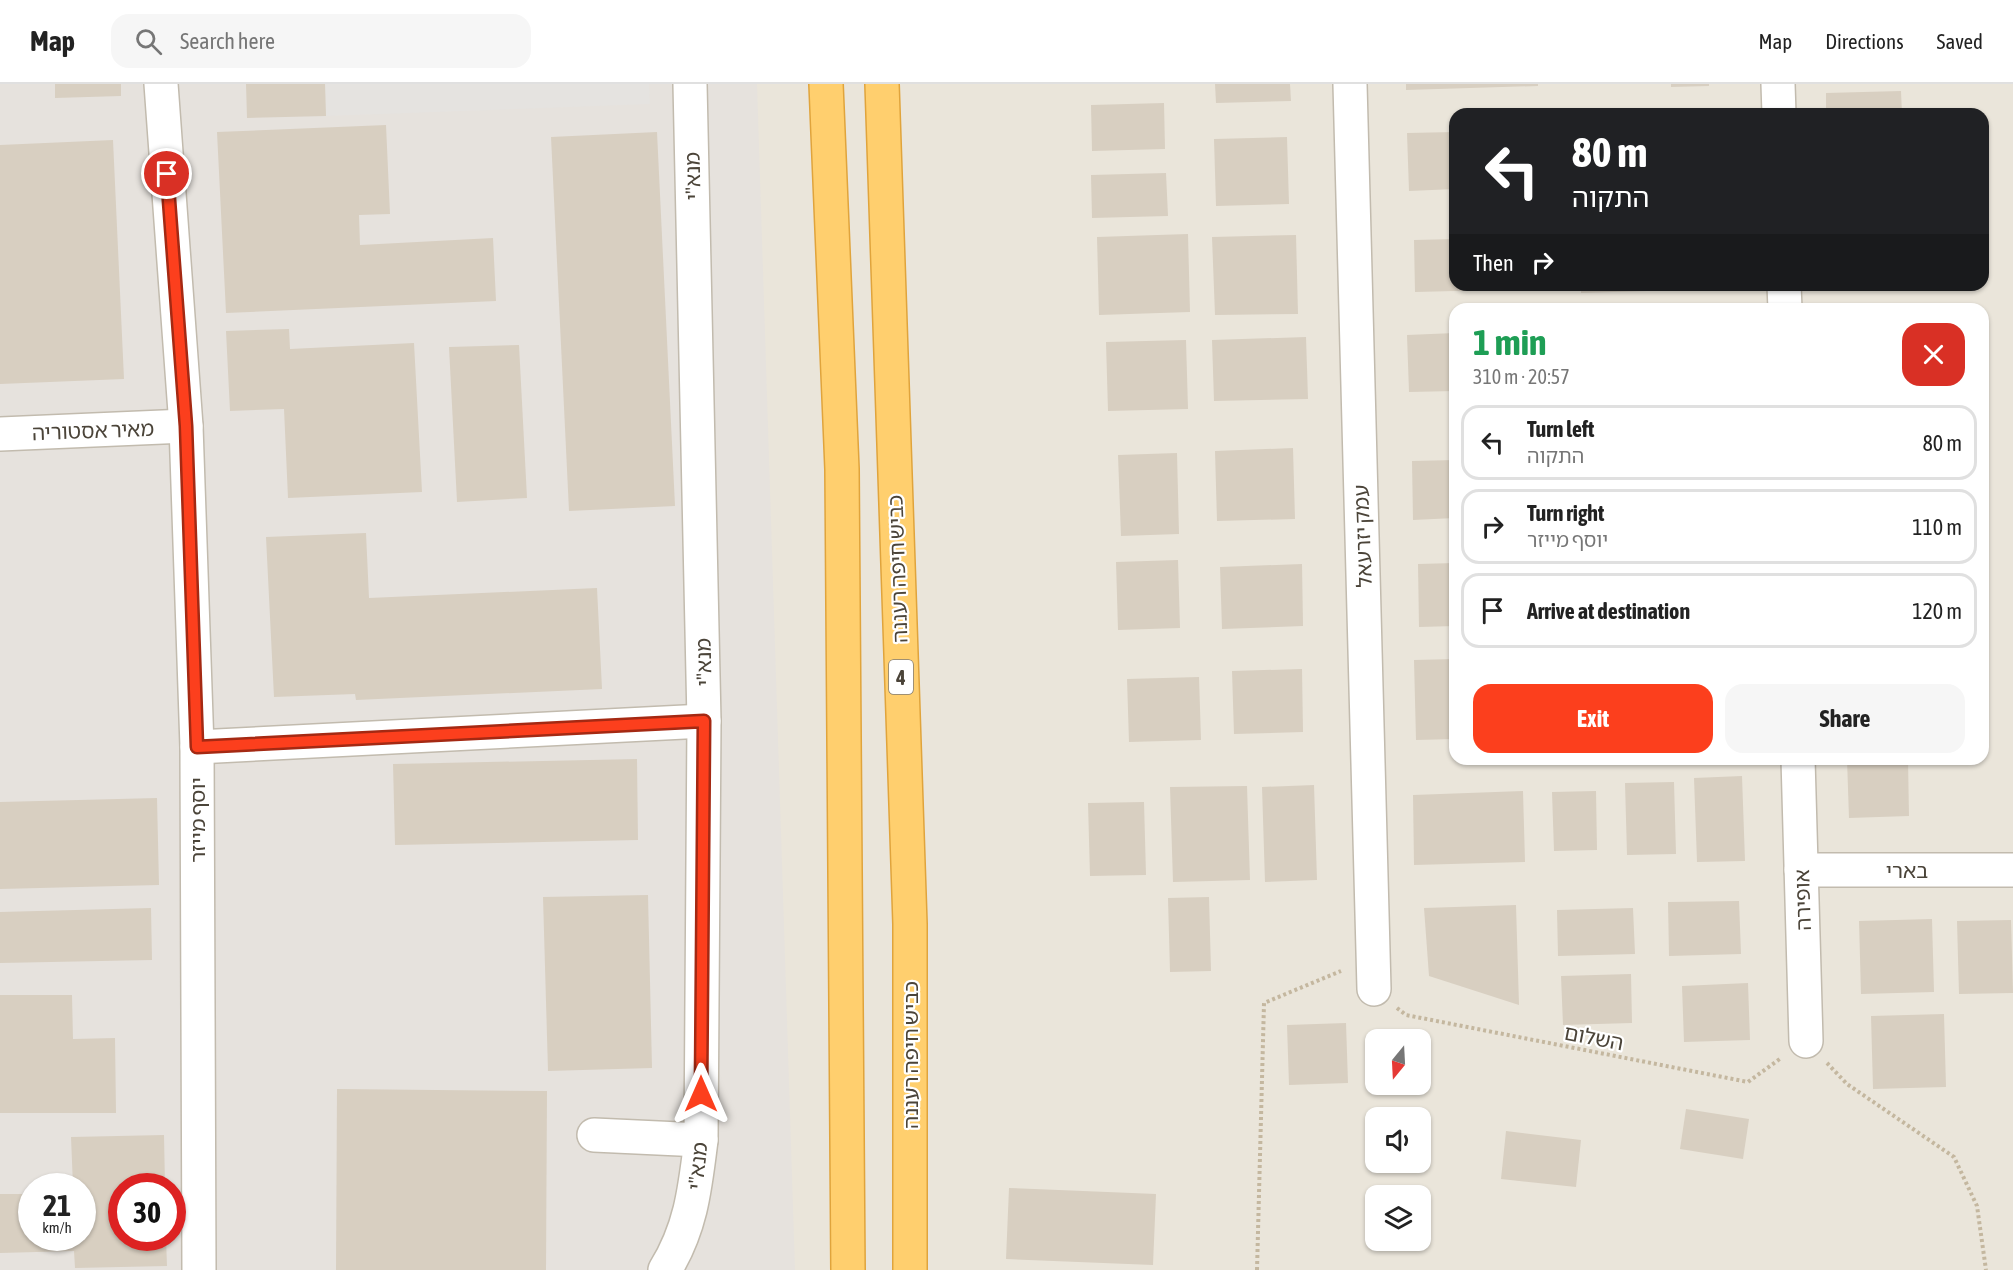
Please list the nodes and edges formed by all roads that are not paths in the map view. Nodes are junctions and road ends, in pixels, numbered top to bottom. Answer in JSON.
{"nodes":[{"id":1,"x":161,"y":84,"type":"edge"},
{"id":2,"x":690,"y":84,"type":"edge"},
{"id":3,"x":826,"y":84,"type":"edge"},
{"id":4,"x":882,"y":84,"type":"edge"},
{"id":5,"x":1350,"y":84,"type":"edge"},
{"id":6,"x":1778,"y":84,"type":"edge"},
{"id":7,"x":1779,"y":108,"type":"edge"},
{"id":8,"x":186,"y":426,"type":"junction"},
{"id":9,"x":0,"y":434,"type":"edge"},
{"id":10,"x":704,"y":721,"type":"junction"},
{"id":11,"x":197,"y":747,"type":"junction"},
{"id":12,"x":1798,"y":765,"type":"edge"},
{"id":13,"x":1801,"y":870,"type":"junction"},
{"id":14,"x":2013,"y":870,"type":"edge"},
{"id":15,"x":1373,"y":973,"type":"road end"},
{"id":16,"x":1806,"y":1041,"type":"road end"},
{"id":17,"x":594,"y":1135,"type":"dead end"},
{"id":18,"x":701,"y":1140,"type":"junction"},
{"id":19,"x":199,"y":1270,"type":"edge"},
{"id":20,"x":665,"y":1270,"type":"edge"},
{"id":21,"x":848,"y":1270,"type":"edge"},
{"id":22,"x":910,"y":1270,"type":"edge"}],
"edges":[{"from":1,"to":8,"type":"street","name":"יוסף מייזר"},
{"from":2,"to":10,"type":"street","name":"מנא\"י"},
{"from":3,"to":21,"type":"highway"},
{"from":4,"to":22,"type":"highway","name":"כביש חיפה רעננה","number":"4"},
{"from":5,"to":15,"type":"street","name":"עמק יזרעאל"},
{"from":6,"to":7,"type":"street"},
{"from":8,"to":9,"type":"street","name":"מאיר אסטוריה"},
{"from":8,"to":11,"type":"street","name":"יוסף מייזר"},
{"from":10,"to":11,"type":"street"},
{"from":10,"to":18,"type":"street","name":"מנא\"י"},
{"from":11,"to":19,"type":"street","name":"יוסף מייזר"},
{"from":12,"to":13,"type":"street","name":"אופירה"},
{"from":13,"to":14,"type":"street","name":"בארי"},
{"from":13,"to":16,"type":"street","name":"אופירה"},
{"from":17,"to":18,"type":"street"},
{"from":18,"to":20,"type":"street","name":"מנא\"י"}]}
